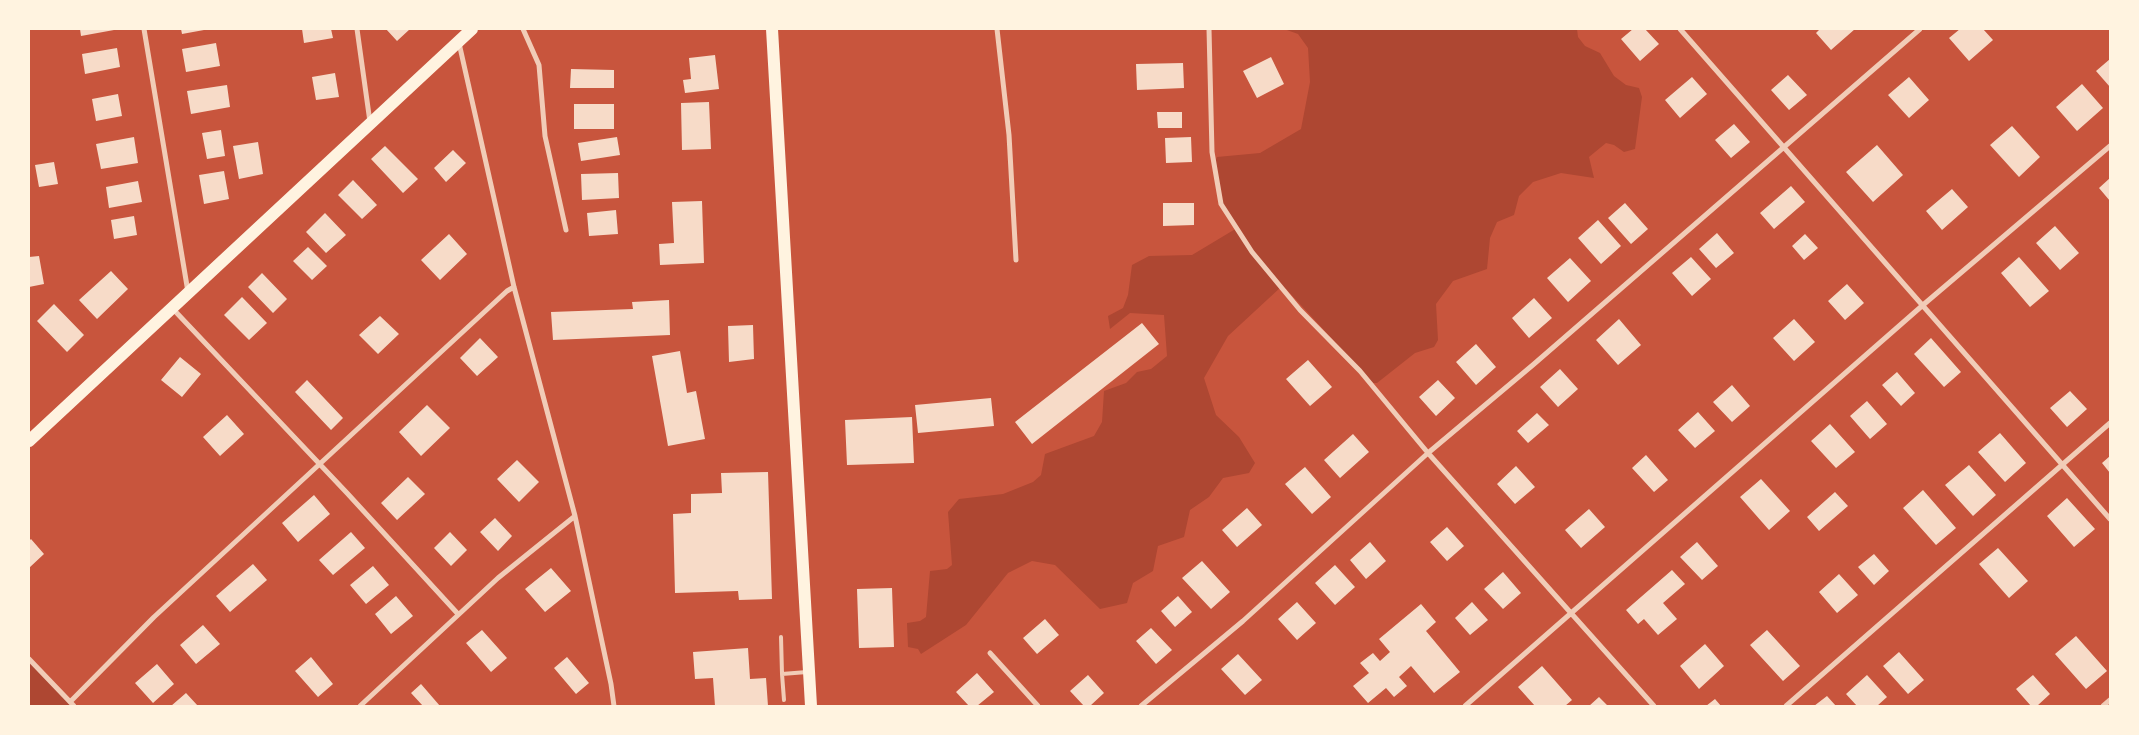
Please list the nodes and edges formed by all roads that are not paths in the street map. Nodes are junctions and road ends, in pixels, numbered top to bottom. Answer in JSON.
{"nodes":[{"id":1,"x":144,"y":29,"type":"edge"},
{"id":2,"x":357,"y":29,"type":"edge"},
{"id":3,"x":472,"y":29,"type":"edge"},
{"id":4,"x":523,"y":29,"type":"edge"},
{"id":5,"x":772,"y":29,"type":"edge"},
{"id":6,"x":997,"y":29,"type":"edge"},
{"id":7,"x":1209,"y":29,"type":"edge"},
{"id":8,"x":1680,"y":29,"type":"edge"},
{"id":9,"x":1920,"y":29,"type":"edge"},
{"id":10,"x":458,"y":43,"type":"junction"},
{"id":11,"x":370,"y":123,"type":"junction"},
{"id":12,"x":2110,"y":146,"type":"edge"},
{"id":13,"x":1785,"y":147,"type":"junction"},
{"id":14,"x":566,"y":230,"type":"dead end"},
{"id":15,"x":1016,"y":260,"type":"dead end"},
{"id":16,"x":514,"y":287,"type":"junction"},
{"id":17,"x":188,"y":293,"type":"junction"},
{"id":18,"x":1923,"y":305,"type":"junction"},
{"id":19,"x":172,"y":309,"type":"junction"},
{"id":20,"x":2110,"y":423,"type":"edge"},
{"id":21,"x":29,"y":441,"type":"edge"},
{"id":22,"x":1428,"y":453,"type":"junction"},
{"id":23,"x":320,"y":465,"type":"junction"},
{"id":24,"x":2062,"y":466,"type":"junction"},
{"id":25,"x":575,"y":516,"type":"junction"},
{"id":26,"x":2110,"y":519,"type":"edge"},
{"id":27,"x":1570,"y":613,"type":"junction"},
{"id":28,"x":458,"y":614,"type":"junction"},
{"id":29,"x":781,"y":636,"type":"dead end"},
{"id":30,"x":990,"y":653,"type":"dead end"},
{"id":31,"x":29,"y":659,"type":"edge"},
{"id":32,"x":809,"y":672,"type":"junction"},
{"id":33,"x":782,"y":674,"type":"junction"},
{"id":34,"x":784,"y":700,"type":"dead end"},
{"id":35,"x":2110,"y":700,"type":"edge"},
{"id":36,"x":72,"y":704,"type":"edge"},
{"id":37,"x":360,"y":706,"type":"edge"},
{"id":38,"x":614,"y":706,"type":"edge"},
{"id":39,"x":811,"y":706,"type":"edge"},
{"id":40,"x":1038,"y":706,"type":"edge"},
{"id":41,"x":1141,"y":706,"type":"edge"},
{"id":42,"x":1465,"y":706,"type":"edge"},
{"id":43,"x":1654,"y":706,"type":"edge"},
{"id":44,"x":1786,"y":706,"type":"edge"},
{"id":45,"x":2102,"y":706,"type":"edge"}],
"edges":[{"from":1,"to":17,"type":"street"},
{"from":2,"to":11,"type":"street"},
{"from":3,"to":10,"type":"main road"},
{"from":4,"to":14,"type":"street"},
{"from":5,"to":32,"type":"main road"},
{"from":6,"to":15,"type":"street"},
{"from":7,"to":22,"type":"street"},
{"from":8,"to":13,"type":"street"},
{"from":9,"to":13,"type":"street"},
{"from":10,"to":11,"type":"main road"},
{"from":10,"to":16,"type":"street"},
{"from":11,"to":17,"type":"main road"},
{"from":12,"to":18,"type":"street"},
{"from":13,"to":18,"type":"street"},
{"from":13,"to":22,"type":"street"},
{"from":16,"to":23,"type":"street"},
{"from":16,"to":25,"type":"street"},
{"from":17,"to":19,"type":"main road"},
{"from":18,"to":24,"type":"street"},
{"from":18,"to":27,"type":"street"},
{"from":19,"to":21,"type":"main road"},
{"from":19,"to":23,"type":"street"},
{"from":20,"to":24,"type":"street"},
{"from":22,"to":27,"type":"street"},
{"from":22,"to":41,"type":"street"},
{"from":23,"to":28,"type":"street"},
{"from":23,"to":36,"type":"street"},
{"from":24,"to":26,"type":"street"},
{"from":24,"to":44,"type":"street"},
{"from":25,"to":28,"type":"street"},
{"from":25,"to":38,"type":"street"},
{"from":27,"to":42,"type":"street"},
{"from":27,"to":43,"type":"street"},
{"from":28,"to":37,"type":"street"},
{"from":29,"to":33,"type":"lane"},
{"from":30,"to":40,"type":"street"},
{"from":31,"to":36,"type":"street"},
{"from":32,"to":33,"type":"lane"},
{"from":32,"to":39,"type":"main road"},
{"from":33,"to":34,"type":"lane"},
{"from":35,"to":45,"type":"street"}]}
